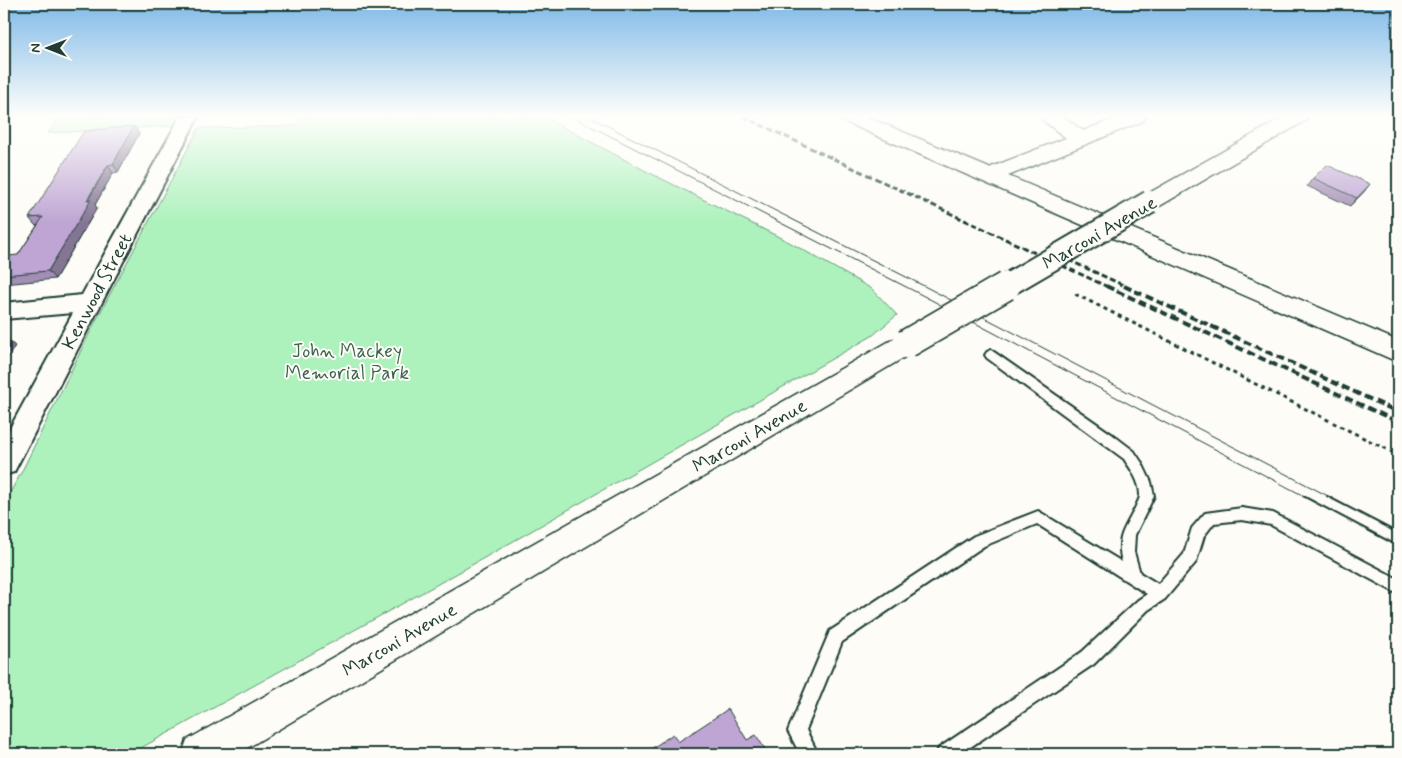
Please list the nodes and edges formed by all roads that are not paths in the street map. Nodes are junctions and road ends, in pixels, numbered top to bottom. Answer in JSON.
{"nodes":[{"id":1,"x":170,"y":152,"type":"edge"},
{"id":2,"x":933,"y":152,"type":"edge"},
{"id":3,"x":1046,"y":152,"type":"edge"},
{"id":4,"x":1236,"y":152,"type":"edge"},
{"id":5,"x":989,"y":176,"type":"junction"},
{"id":6,"x":90,"y":303,"type":"junction"},
{"id":7,"x":4,"y":311,"type":"edge"},
{"id":8,"x":1398,"y":352,"type":"edge"},
{"id":9,"x":991,"y":355,"type":"dead end"},
{"id":10,"x":4,"y":464,"type":"edge"},
{"id":11,"x":1134,"y":577,"type":"junction"},
{"id":12,"x":1398,"y":587,"type":"edge"},
{"id":13,"x":1160,"y":594,"type":"junction"},
{"id":14,"x":201,"y":754,"type":"edge"},
{"id":15,"x":809,"y":754,"type":"edge"},
{"id":16,"x":945,"y":754,"type":"edge"}],
"edges":[{"from":1,"to":6,"type":"street","name":"Kenwood Street"},
{"from":2,"to":5,"type":"main road"},
{"from":3,"to":5,"type":"main road"},
{"from":4,"to":14,"type":"main road","name":"Marconi Avenue","bridge":true},
{"from":5,"to":8,"type":"main road"},
{"from":6,"to":7,"type":"street"},
{"from":6,"to":10,"type":"street","name":"Kenwood Street"},
{"from":9,"to":11,"type":"lane"},
{"from":11,"to":13,"type":"lane"},
{"from":11,"to":15,"type":"lane"},
{"from":12,"to":13,"type":"lane"},
{"from":13,"to":16,"type":"lane"}]}
